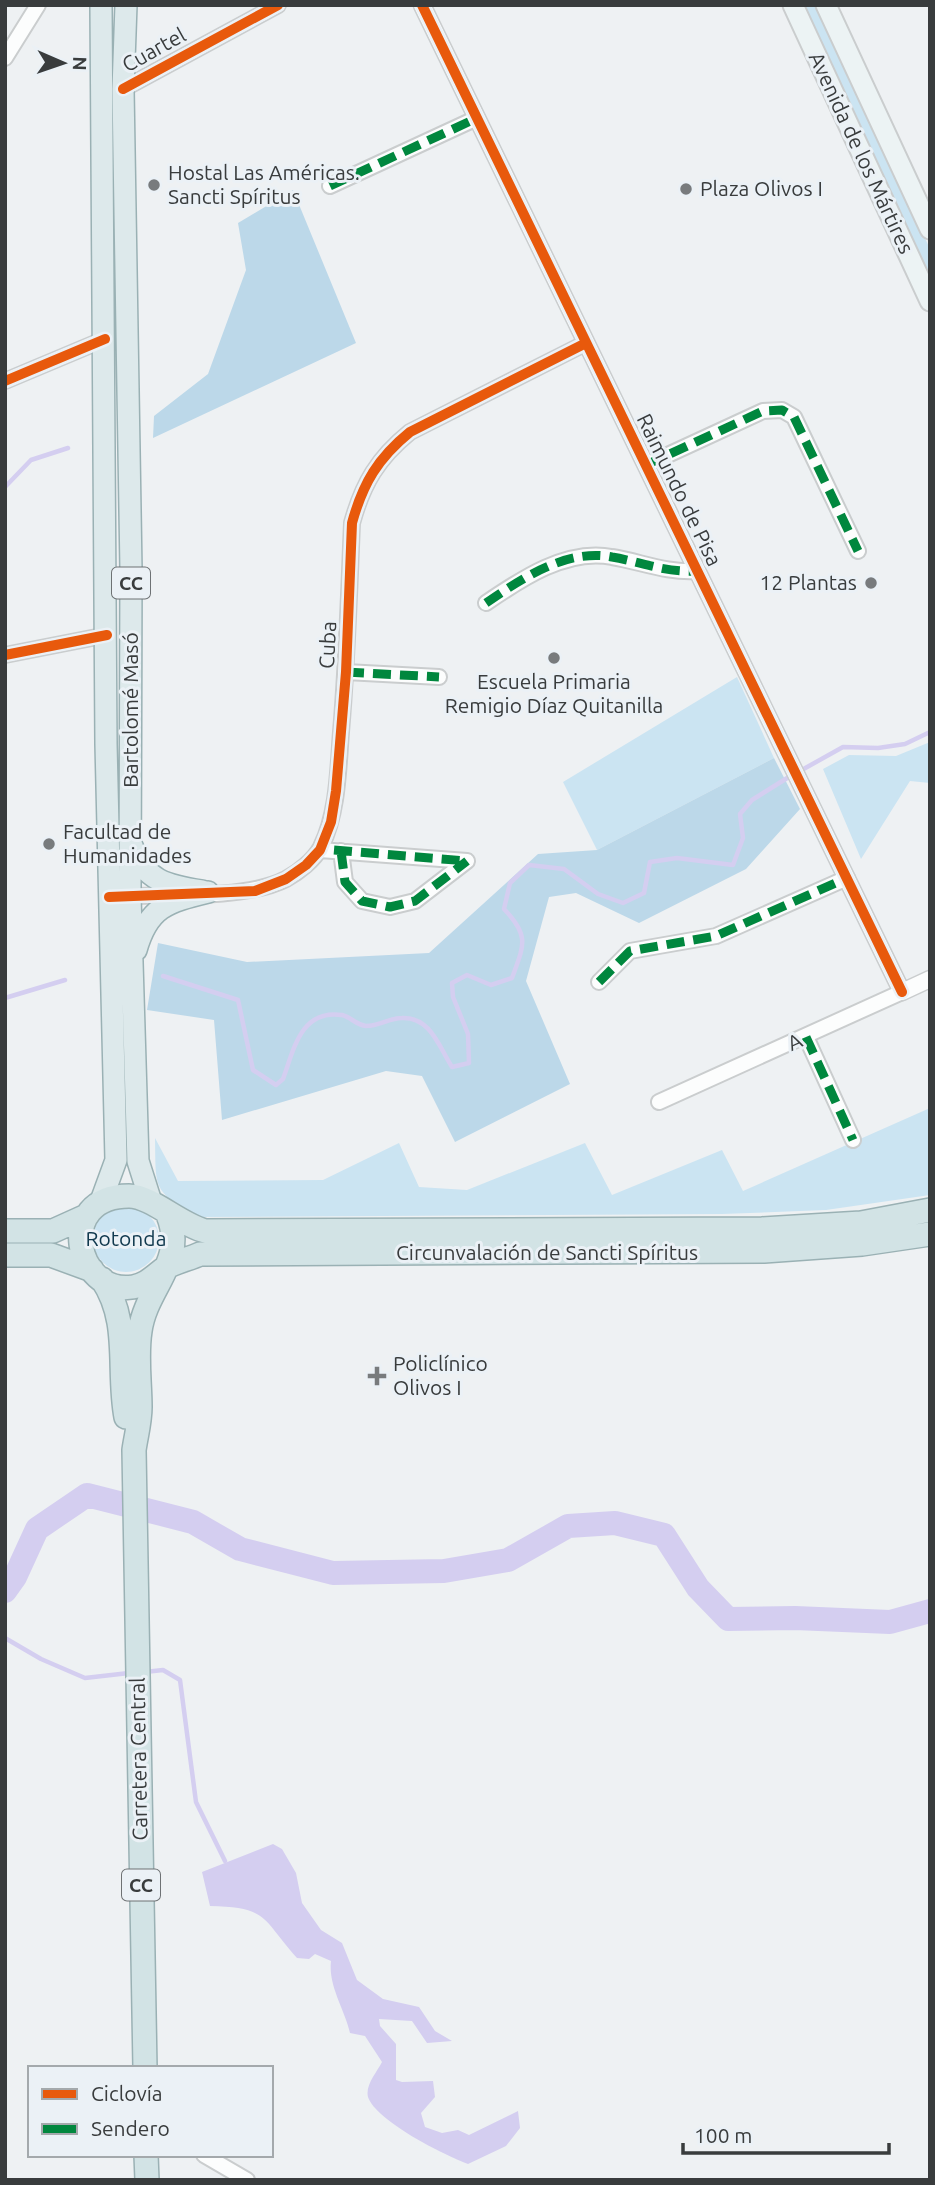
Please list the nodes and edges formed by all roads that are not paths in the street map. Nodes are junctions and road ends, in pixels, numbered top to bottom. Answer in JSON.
{"nodes":[{"id":1,"x":38,"y":5,"type":"edge"},
{"id":2,"x":126,"y":5,"type":"edge"},
{"id":3,"x":278,"y":5,"type":"edge"},
{"id":4,"x":422,"y":5,"type":"edge"},
{"id":5,"x":793,"y":5,"type":"edge"},
{"id":6,"x":826,"y":5,"type":"edge"},
{"id":7,"x":98,"y":9,"type":"edge"},
{"id":8,"x":101,"y":50,"type":"junction"},
{"id":9,"x":5,"y":58,"type":"edge"},
{"id":10,"x":124,"y":58,"type":"junction"},
{"id":11,"x":152,"y":70,"type":"junction"},
{"id":12,"x":123,"y":89,"type":"junction"},
{"id":13,"x":477,"y":118,"type":"junction"},
{"id":14,"x":330,"y":186,"type":"dead end"},
{"id":15,"x":930,"y":229,"type":"edge"},
{"id":16,"x":930,"y":301,"type":"edge"},
{"id":17,"x":105,"y":339,"type":"junction"},
{"id":18,"x":586,"y":343,"type":"junction"},
{"id":19,"x":5,"y":381,"type":"edge"},
{"id":20,"x":646,"y":465,"type":"junction"},
{"id":21,"x":858,"y":551,"type":"dead end"},
{"id":22,"x":697,"y":571,"type":"junction"},
{"id":23,"x":486,"y":603,"type":"dead end"},
{"id":24,"x":107,"y":635,"type":"junction"},
{"id":25,"x":5,"y":655,"type":"edge"},
{"id":26,"x":346,"y":672,"type":"junction"},
{"id":27,"x":439,"y":677,"type":"dead end"},
{"id":28,"x":130,"y":842,"type":"junction"},
{"id":29,"x":320,"y":850,"type":"junction"},
{"id":30,"x":341,"y":851,"type":"junction"},
{"id":31,"x":847,"y":878,"type":"junction"},
{"id":32,"x":208,"y":892,"type":"junction"},
{"id":33,"x":130,"y":896,"type":"junction"},
{"id":34,"x":109,"y":897,"type":"junction"},
{"id":35,"x":132,"y":973,"type":"junction"},
{"id":36,"x":930,"y":979,"type":"edge"},
{"id":37,"x":598,"y":982,"type":"dead end"},
{"id":38,"x":902,"y":992,"type":"junction"},
{"id":39,"x":806,"y":1037,"type":"junction"},
{"id":40,"x":659,"y":1102,"type":"dead end"},
{"id":41,"x":853,"y":1140,"type":"dead end"},
{"id":42,"x":101,"y":1201,"type":"junction"},
{"id":43,"x":159,"y":1209,"type":"junction"},
{"id":44,"x":930,"y":1210,"type":"edge"},
{"id":45,"x":84,"y":1217,"type":"junction"},
{"id":46,"x":5,"y":1231,"type":"edge"},
{"id":47,"x":930,"y":1234,"type":"edge"},
{"id":48,"x":5,"y":1255,"type":"edge"},
{"id":49,"x":166,"y":1268,"type":"junction"},
{"id":50,"x":97,"y":1275,"type":"junction"},
{"id":51,"x":134,"y":1450,"type":"junction"},
{"id":52,"x":145,"y":2066,"type":"edge"},
{"id":53,"x":146,"y":2157,"type":"edge"},
{"id":54,"x":207,"y":2157,"type":"edge"},
{"id":55,"x":147,"y":2180,"type":"edge"},
{"id":56,"x":247,"y":2180,"type":"edge"}],
"edges":[{"from":1,"to":9,"type":"street"},
{"from":2,"to":10,"type":"main road","name":"Bartolomé Masó","number":"CC"},
{"from":3,"to":11,"type":"street","name":"Cuartel"},
{"from":4,"to":13,"type":"street","name":"Raimundo de Pisa"},
{"from":5,"to":16,"type":"main road","name":"Avenida de los Mártires"},
{"from":6,"to":15,"type":"main road","name":"Avenida de los Mártires"},
{"from":7,"to":8,"type":"main road","name":"Bartolomé Masó","number":"CC"},
{"from":8,"to":10,"type":"main road"},
{"from":8,"to":17,"type":"main road","name":"Bartolomé Masó","number":"CC"},
{"from":10,"to":11,"type":"street","name":"Cuartel"},
{"from":10,"to":12,"type":"main road","name":"Bartolomé Masó","number":"CC"},
{"from":11,"to":12,"type":"street","name":"Cuartel"},
{"from":12,"to":28,"type":"main road","name":"Bartolomé Masó","number":"CC"},
{"from":13,"to":14,"type":"street"},
{"from":13,"to":18,"type":"street","name":"Raimundo de Pisa"},
{"from":17,"to":19,"type":"street"},
{"from":17,"to":24,"type":"main road","name":"Bartolomé Masó","number":"CC"},
{"from":18,"to":20,"type":"street","name":"Raimundo de Pisa"},
{"from":18,"to":26,"type":"street","name":"Cuba"},
{"from":20,"to":21,"type":"street"},
{"from":20,"to":22,"type":"street","name":"Raimundo de Pisa"},
{"from":22,"to":23,"type":"street"},
{"from":22,"to":31,"type":"street","name":"Raimundo de Pisa"},
{"from":24,"to":25,"type":"street"},
{"from":24,"to":34,"type":"main road","name":"Bartolomé Masó","number":"CC"},
{"from":26,"to":27,"type":"street"},
{"from":26,"to":29,"type":"street","name":"Cuba"},
{"from":28,"to":32,"type":"main road"},
{"from":28,"to":33,"type":"main road","name":"Bartolomé Masó","number":"CC"},
{"from":29,"to":30,"type":"street"},
{"from":29,"to":32,"type":"street","name":"Cuba"},
{"from":30,"to":30,"type":"street"},
{"from":31,"to":37,"type":"street"},
{"from":31,"to":38,"type":"street","name":"Raimundo de Pisa"},
{"from":32,"to":33,"type":"street","name":"Cuba"},
{"from":32,"to":35,"type":"main road"},
{"from":33,"to":34,"type":"street","name":"Cuba"},
{"from":33,"to":35,"type":"main road","name":"Bartolomé Masó","number":"CC"},
{"from":34,"to":42,"type":"main road","name":"Bartolomé Masó","number":"CC"},
{"from":35,"to":43,"type":"main road","name":"Bartolomé Masó","number":"CC"},
{"from":36,"to":38,"type":"street","name":"A"},
{"from":38,"to":39,"type":"street","name":"A"},
{"from":39,"to":40,"type":"street","name":"A"},
{"from":39,"to":41,"type":"street"},
{"from":42,"to":43,"type":"highway"},
{"from":42,"to":45,"type":"highway","number":"CC"},
{"from":43,"to":44,"type":"highway","name":"Circunvalación de Sancti Spíritus"},
{"from":43,"to":49,"type":"highway","number":"CC"},
{"from":45,"to":46,"type":"highway"},
{"from":45,"to":50,"type":"highway","number":"CC"},
{"from":47,"to":49,"type":"highway","name":"Circunvalación de Sancti Spíritus"},
{"from":48,"to":50,"type":"highway"},
{"from":49,"to":50,"type":"highway"},
{"from":49,"to":51,"type":"highway","number":"CC"},
{"from":50,"to":51,"type":"highway","number":"CC"},
{"from":51,"to":52,"type":"highway","name":"Carretera Central","number":"CC"},
{"from":53,"to":55,"type":"highway"},
{"from":54,"to":56,"type":"street"}]}
